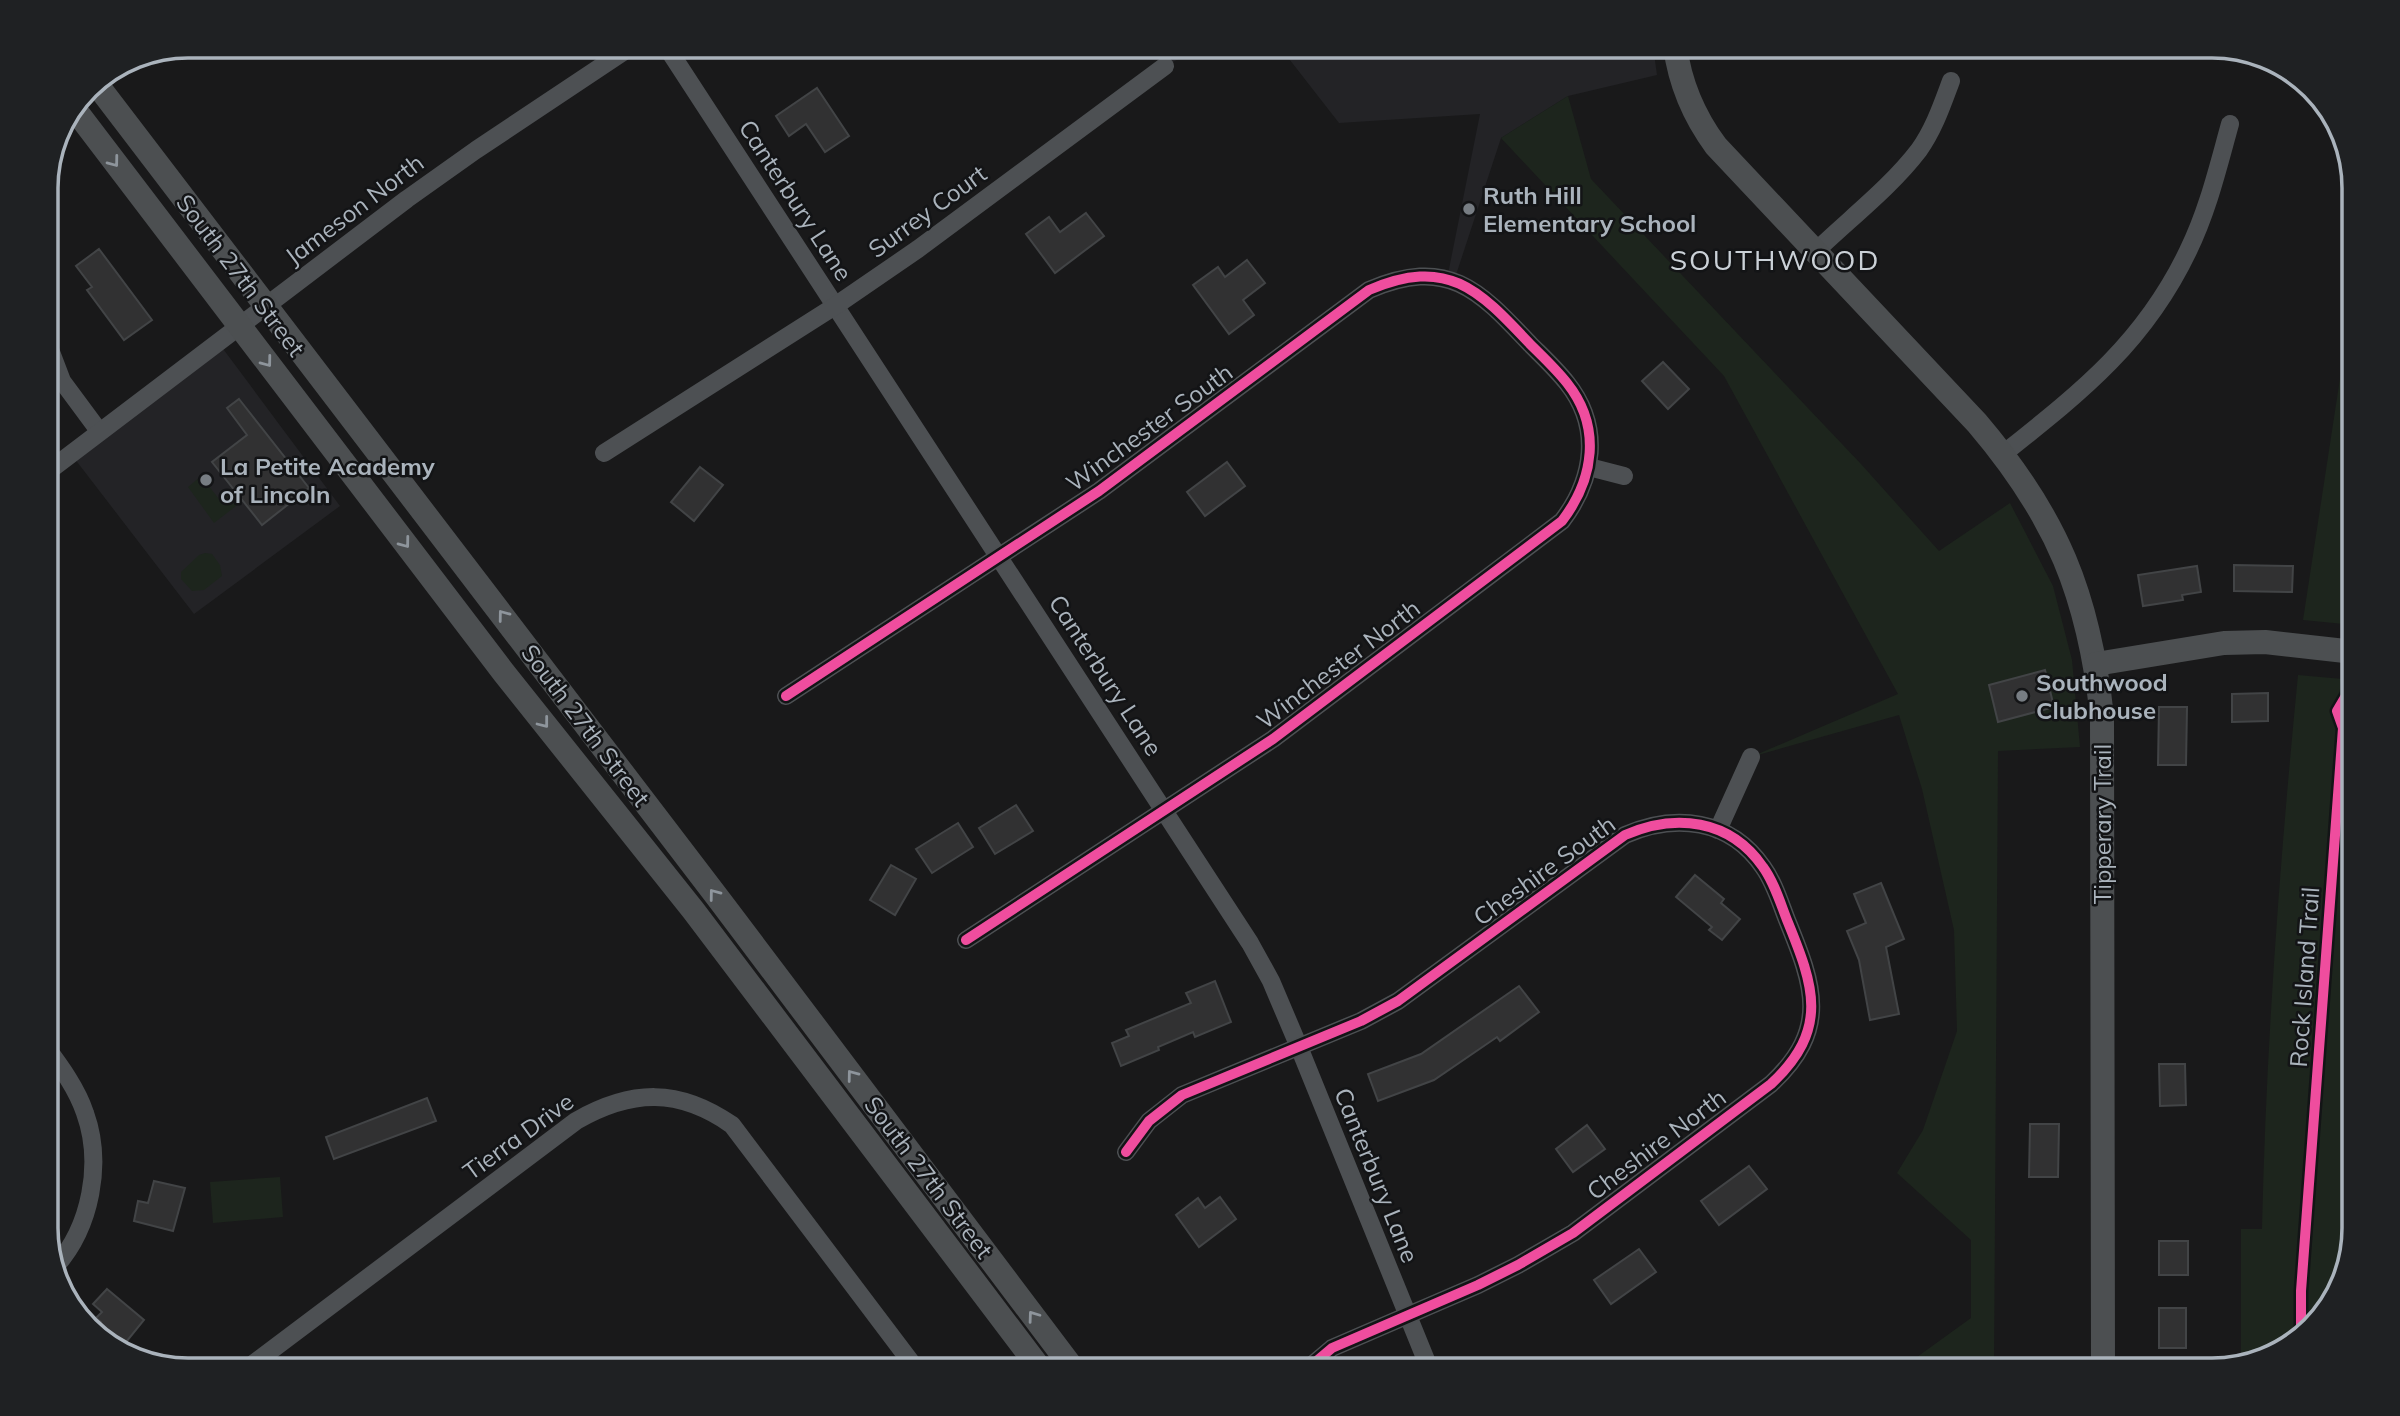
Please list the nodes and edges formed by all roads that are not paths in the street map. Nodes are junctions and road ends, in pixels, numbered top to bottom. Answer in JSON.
{"nodes":[{"id":1,"x":614,"y":58,"type":"edge"},
{"id":2,"x":674,"y":58,"type":"edge"},
{"id":3,"x":1677,"y":58,"type":"edge"},
{"id":4,"x":1165,"y":66,"type":"dead end"},
{"id":5,"x":1951,"y":81,"type":"dead end"},
{"id":6,"x":101,"y":91,"type":"edge"},
{"id":7,"x":80,"y":116,"type":"edge"},
{"id":8,"x":2230,"y":124,"type":"dead end"},
{"id":9,"x":1815,"y":251,"type":"junction"},
{"id":10,"x":264,"y":306,"type":"junction"},
{"id":11,"x":835,"y":306,"type":"junction"},
{"id":12,"x":239,"y":326,"type":"junction"},
{"id":13,"x":1534,"y":348,"type":"joint"},
{"id":14,"x":58,"y":372,"type":"edge"},
{"id":15,"x":99,"y":431,"type":"junction"},
{"id":16,"x":604,"y":453,"type":"dead end"},
{"id":17,"x":2003,"y":454,"type":"junction"},
{"id":18,"x":58,"y":463,"type":"edge"},
{"id":19,"x":1589,"y":467,"type":"junction"},
{"id":20,"x":1624,"y":476,"type":"dead end"},
{"id":21,"x":1000,"y":557,"type":"junction"},
{"id":22,"x":2342,"y":651,"type":"edge"},
{"id":23,"x":2096,"y":664,"type":"junction"},
{"id":24,"x":786,"y":695,"type":"dead end"},
{"id":25,"x":1751,"y":757,"type":"dead end"},
{"id":26,"x":1165,"y":810,"type":"junction"},
{"id":27,"x":1718,"y":830,"type":"junction"},
{"id":28,"x":1789,"y":923,"type":"joint"},
{"id":29,"x":967,"y":940,"type":"dead end"},
{"id":30,"x":1299,"y":1047,"type":"junction"},
{"id":31,"x":58,"y":1064,"type":"edge"},
{"id":32,"x":1126,"y":1152,"type":"dead end"},
{"id":33,"x":61,"y":1258,"type":"edge"},
{"id":34,"x":1407,"y":1314,"type":"junction"},
{"id":35,"x":261,"y":1358,"type":"edge"},
{"id":36,"x":907,"y":1358,"type":"edge"},
{"id":37,"x":1032,"y":1358,"type":"edge"},
{"id":38,"x":1065,"y":1358,"type":"edge"},
{"id":39,"x":1320,"y":1358,"type":"edge"},
{"id":40,"x":1425,"y":1358,"type":"edge"},
{"id":41,"x":2103,"y":1358,"type":"edge"}],
"edges":[{"from":1,"to":10,"type":"street","name":"Jameson North"},
{"from":2,"to":11,"type":"street","name":"Canterbury Lane"},
{"from":3,"to":9,"type":"main road","name":"Tipperary Trail"},
{"from":4,"to":11,"type":"street","name":"Surrey Court"},
{"from":5,"to":9,"type":"street"},
{"from":6,"to":10,"type":"main road","name":"South 27th Street"},
{"from":7,"to":12,"type":"main road","name":"South 27th Street","one_way":true},
{"from":8,"to":17,"type":"street"},
{"from":9,"to":17,"type":"main road","name":"Tipperary Trail"},
{"from":10,"to":12,"type":"street","name":"Jameson North"},
{"from":38,"to":10,"type":"main road","name":"South 27th Street","one_way":true},
{"from":11,"to":16,"type":"street","name":"Surrey Court"},
{"from":11,"to":21,"type":"street","name":"Canterbury Lane"},
{"from":12,"to":15,"type":"street","name":"Jameson North"},
{"from":12,"to":37,"type":"main road","name":"South 27th Street","one_way":true},
{"from":13,"to":19,"type":"street","name":"Winchester North"},
{"from":13,"to":21,"type":"street","name":"Winchester South"},
{"from":14,"to":15,"type":"street"},
{"from":15,"to":18,"type":"street","name":"Jameson North"},
{"from":17,"to":23,"type":"main road","name":"Tipperary Trail"},
{"from":19,"to":20,"type":"street"},
{"from":19,"to":26,"type":"street","name":"Winchester North"},
{"from":21,"to":24,"type":"street","name":"Winchester South"},
{"from":21,"to":26,"type":"street","name":"Canterbury Lane"},
{"from":22,"to":23,"type":"main road"},
{"from":23,"to":41,"type":"main road","name":"Tipperary Trail"},
{"from":25,"to":27,"type":"street"},
{"from":26,"to":29,"type":"street","name":"Winchester North"},
{"from":26,"to":30,"type":"street","name":"Canterbury Lane"},
{"from":27,"to":28,"type":"street","name":"Cheshire South"},
{"from":27,"to":30,"type":"street","name":"Cheshire South"},
{"from":28,"to":34,"type":"street","name":"Cheshire North"},
{"from":30,"to":32,"type":"street","name":"Cheshire South"},
{"from":30,"to":34,"type":"street","name":"Canterbury Lane"},
{"from":31,"to":33,"type":"street"},
{"from":34,"to":39,"type":"street","name":"Cheshire North"},
{"from":34,"to":40,"type":"street","name":"Canterbury Lane"},
{"from":35,"to":36,"type":"street","name":"Tierra Drive"}]}
